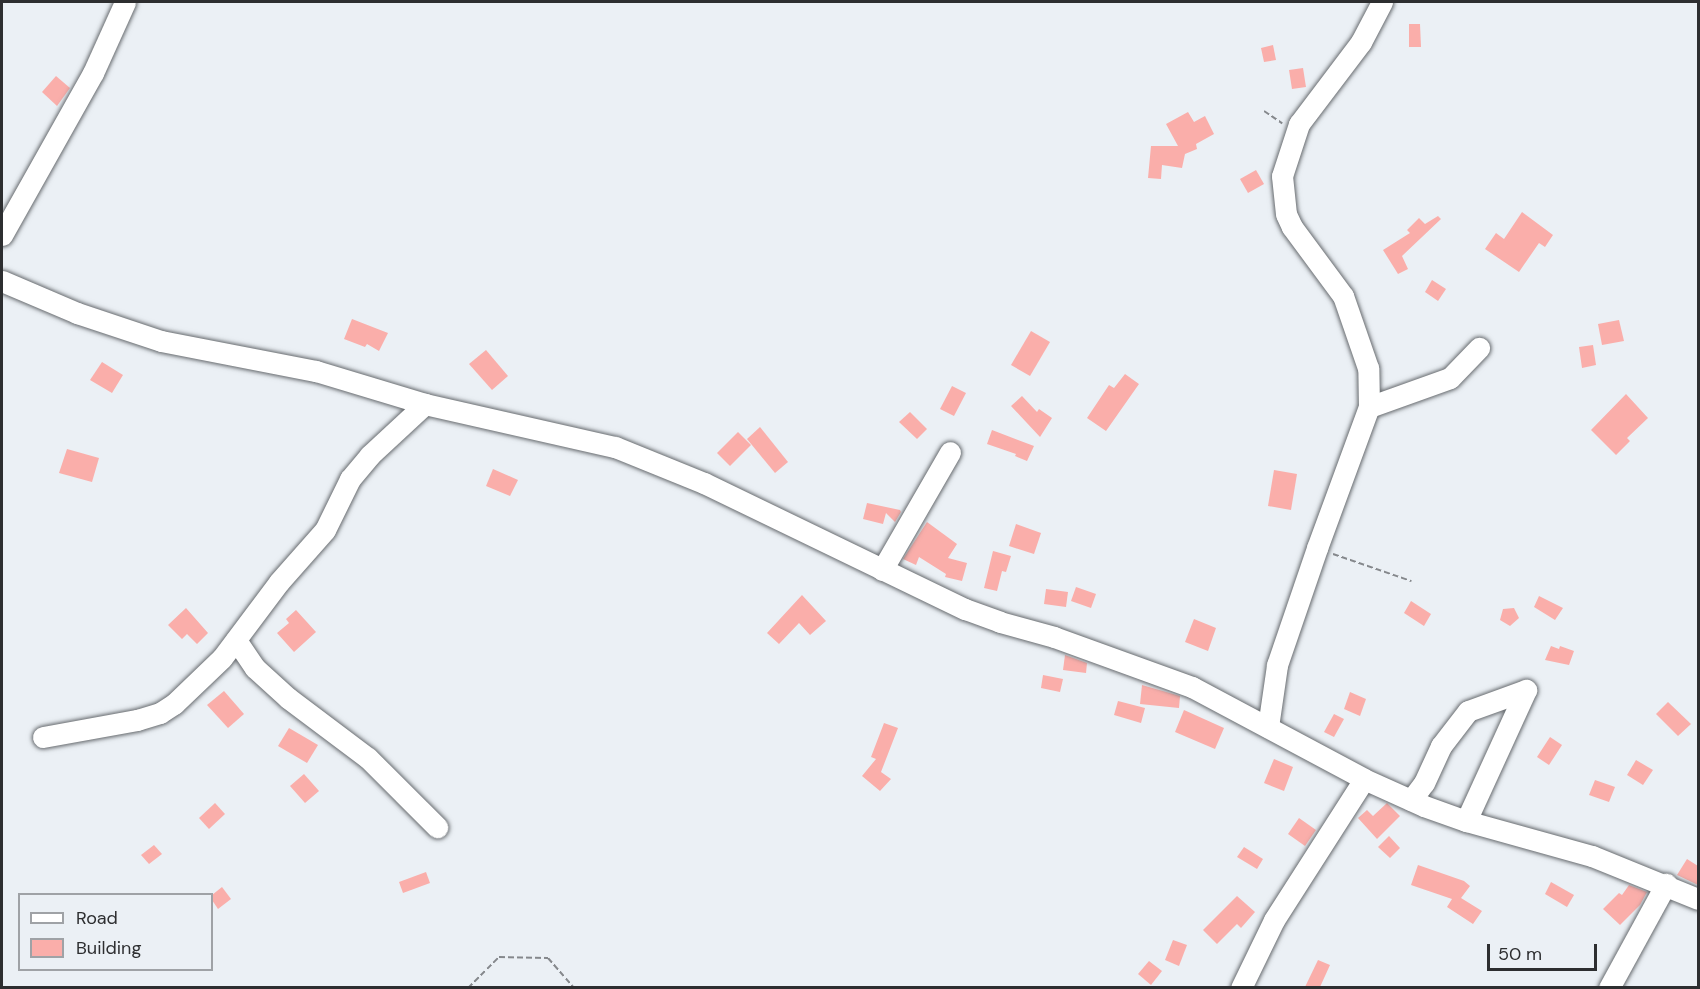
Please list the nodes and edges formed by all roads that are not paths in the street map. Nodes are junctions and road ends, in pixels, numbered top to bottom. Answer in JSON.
{"nodes":[{"id":1,"x":125,"y":2,"type":"edge"},
{"id":2,"x":1382,"y":2,"type":"edge"},
{"id":3,"x":2,"y":235,"type":"edge"},
{"id":4,"x":2,"y":281,"type":"edge"},
{"id":5,"x":1479,"y":348,"type":"dead end"},
{"id":6,"x":425,"y":404,"type":"junction"},
{"id":7,"x":1369,"y":407,"type":"junction"},
{"id":8,"x":950,"y":452,"type":"dead end"},
{"id":9,"x":882,"y":570,"type":"junction"},
{"id":10,"x":236,"y":640,"type":"junction"},
{"id":11,"x":1268,"y":727,"type":"junction"},
{"id":12,"x":43,"y":737,"type":"dead end"},
{"id":13,"x":1364,"y":779,"type":"junction"},
{"id":14,"x":1411,"y":800,"type":"junction"},
{"id":15,"x":1466,"y":821,"type":"junction"},
{"id":16,"x":437,"y":827,"type":"dead end"},
{"id":17,"x":1666,"y":884,"type":"junction"},
{"id":18,"x":1698,"y":899,"type":"edge"},
{"id":19,"x":1241,"y":987,"type":"edge"},
{"id":20,"x":1609,"y":987,"type":"edge"}],
"edges":[{"from":1,"to":3,"type":"street"},
{"from":2,"to":7,"type":"street"},
{"from":4,"to":6,"type":"street"},
{"from":5,"to":7,"type":"street"},
{"from":6,"to":9,"type":"street"},
{"from":6,"to":10,"type":"street"},
{"from":7,"to":11,"type":"street"},
{"from":8,"to":9,"type":"street"},
{"from":9,"to":11,"type":"street"},
{"from":10,"to":12,"type":"street"},
{"from":10,"to":16,"type":"street"},
{"from":11,"to":13,"type":"street"},
{"from":13,"to":14,"type":"street"},
{"from":13,"to":19,"type":"street"},
{"from":14,"to":15,"type":"street"},
{"from":14,"to":15,"type":"street"},
{"from":15,"to":17,"type":"street"},
{"from":17,"to":18,"type":"street"},
{"from":17,"to":20,"type":"street"}]}
